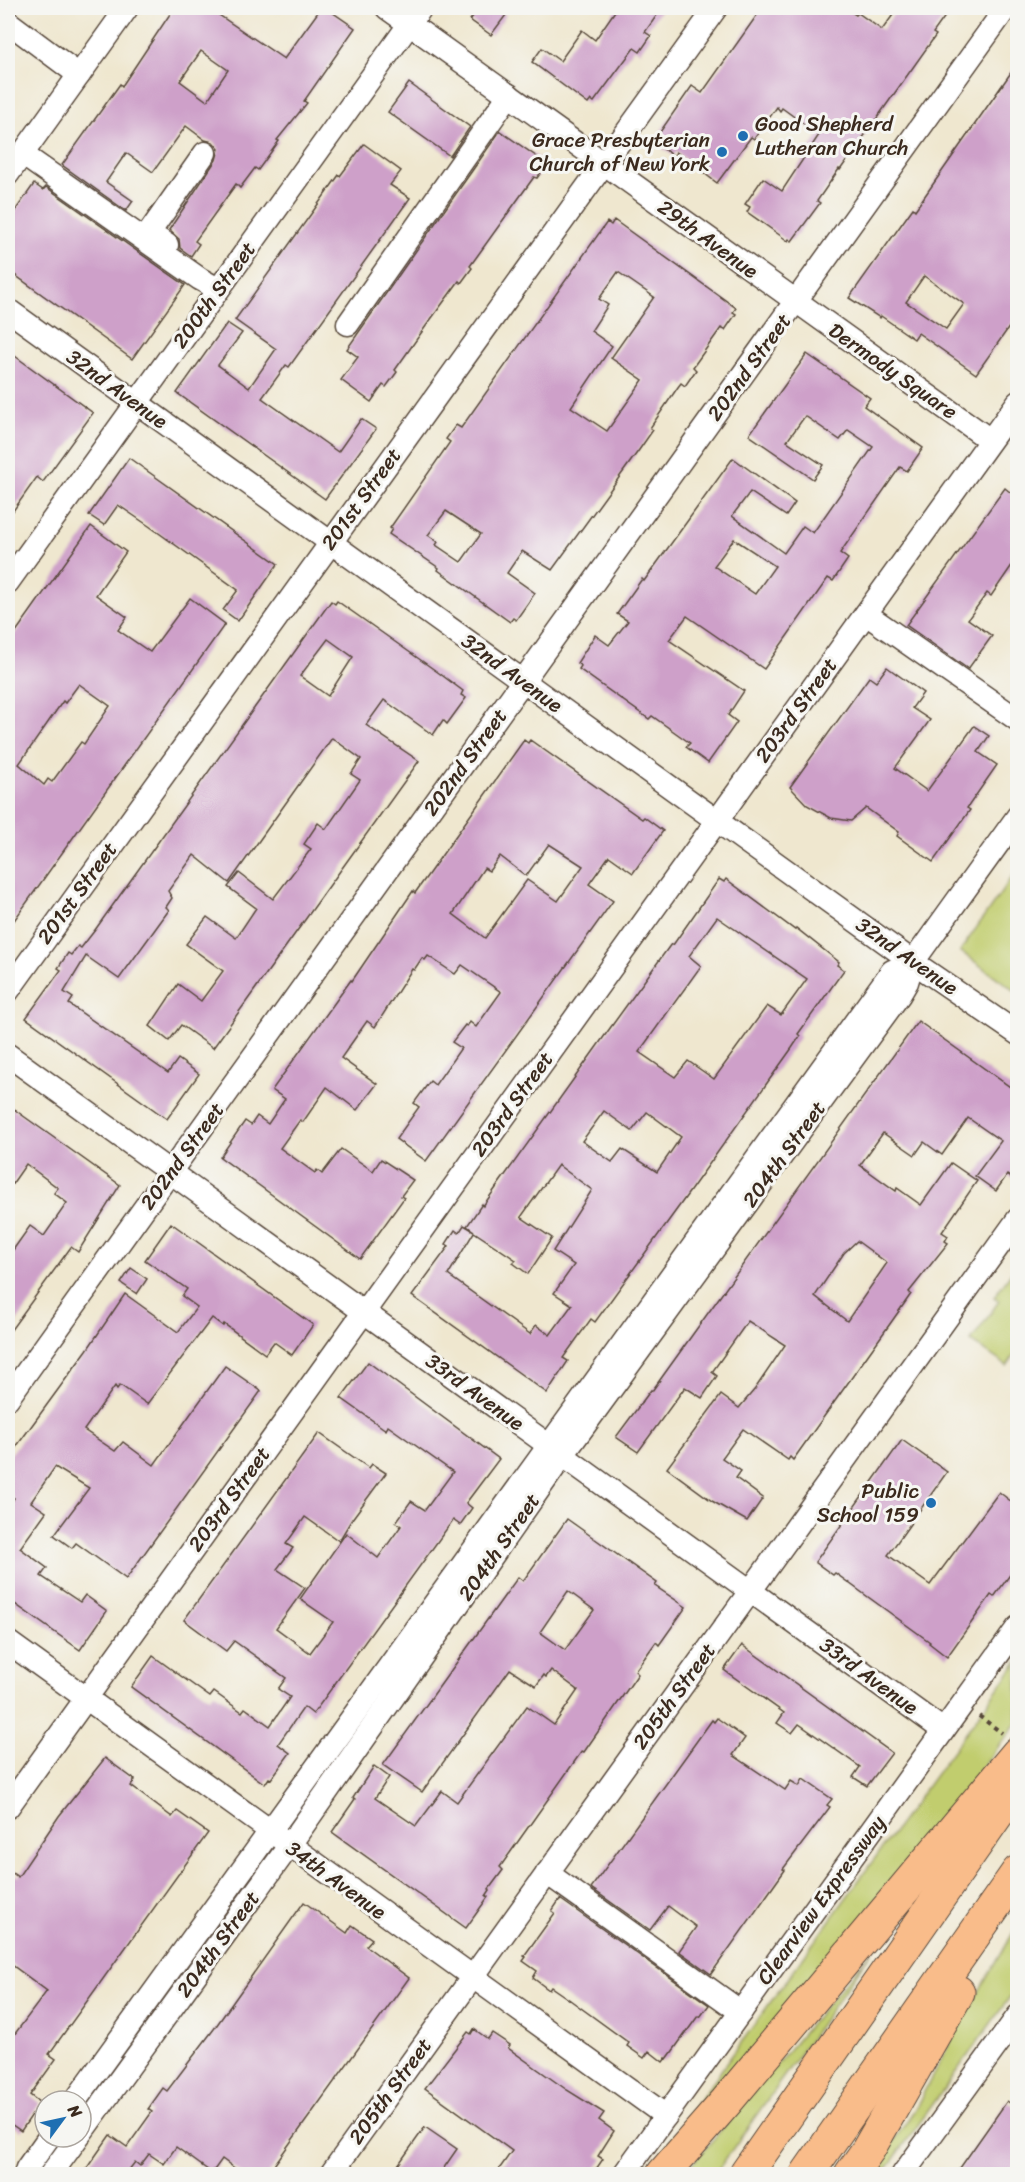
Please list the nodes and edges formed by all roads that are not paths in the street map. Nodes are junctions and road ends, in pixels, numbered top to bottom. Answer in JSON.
{"nodes":[{"id":1,"x":127,"y":8,"type":"edge"},
{"id":2,"x":387,"y":8,"type":"edge"},
{"id":3,"x":716,"y":8,"type":"edge"},
{"id":4,"x":1006,"y":8,"type":"edge"},
{"id":5,"x":415,"y":16,"type":"edge"},
{"id":6,"x":8,"y":21,"type":"edge"},
{"id":7,"x":79,"y":75,"type":"junction"},
{"id":8,"x":509,"y":95,"type":"junction"},
{"id":9,"x":205,"y":153,"type":"dead end"},
{"id":10,"x":22,"y":154,"type":"junction"},
{"id":11,"x":603,"y":163,"type":"junction"},
{"id":12,"x":8,"y":174,"type":"edge"},
{"id":13,"x":220,"y":286,"type":"junction"},
{"id":14,"x":796,"y":302,"type":"junction"},
{"id":15,"x":8,"y":310,"type":"edge"},
{"id":16,"x":348,"y":324,"type":"dead end"},
{"id":17,"x":1017,"y":402,"type":"edge"},
{"id":18,"x":136,"y":403,"type":"junction"},
{"id":19,"x":990,"y":440,"type":"junction"},
{"id":20,"x":330,"y":542,"type":"junction"},
{"id":21,"x":8,"y":582,"type":"edge"},
{"id":22,"x":866,"y":614,"type":"junction"},
{"id":23,"x":523,"y":681,"type":"junction"},
{"id":24,"x":1017,"y":720,"type":"edge"},
{"id":25,"x":1017,"y":816,"type":"edge"},
{"id":26,"x":717,"y":820,"type":"junction"},
{"id":27,"x":913,"y":962,"type":"junction"},
{"id":28,"x":8,"y":991,"type":"edge"},
{"id":29,"x":1017,"y":1034,"type":"edge"},
{"id":30,"x":8,"y":1055,"type":"edge"},
{"id":31,"x":170,"y":1172,"type":"junction"},
{"id":32,"x":1017,"y":1219,"type":"edge"},
{"id":33,"x":364,"y":1311,"type":"junction"},
{"id":34,"x":8,"y":1398,"type":"edge"},
{"id":35,"x":556,"y":1450,"type":"junction"},
{"id":36,"x":750,"y":1590,"type":"junction"},
{"id":37,"x":1017,"y":1627,"type":"edge"},
{"id":38,"x":8,"y":1642,"type":"edge"},
{"id":39,"x":85,"y":1698,"type":"junction"},
{"id":40,"x":943,"y":1730,"type":"junction"},
{"id":41,"x":1013,"y":1745,"type":"edge"},
{"id":42,"x":1017,"y":1784,"type":"edge"},
{"id":43,"x":8,"y":1807,"type":"edge"},
{"id":44,"x":271,"y":1832,"type":"junction"},
{"id":45,"x":289,"y":1846,"type":"junction"},
{"id":46,"x":1017,"y":1872,"type":"edge"},
{"id":47,"x":547,"y":1873,"type":"junction"},
{"id":48,"x":1017,"y":1892,"type":"edge"},
{"id":49,"x":472,"y":1977,"type":"junction"},
{"id":50,"x":741,"y":2012,"type":"junction"},
{"id":51,"x":1017,"y":2016,"type":"edge"},
{"id":52,"x":84,"y":2089,"type":"edge"},
{"id":53,"x":93,"y":2116,"type":"edge"},
{"id":54,"x":666,"y":2116,"type":"junction"},
{"id":55,"x":40,"y":2149,"type":"edge"},
{"id":56,"x":69,"y":2149,"type":"edge"},
{"id":57,"x":25,"y":2175,"type":"edge"},
{"id":58,"x":51,"y":2175,"type":"edge"},
{"id":59,"x":331,"y":2175,"type":"edge"},
{"id":60,"x":624,"y":2175,"type":"edge"},
{"id":61,"x":663,"y":2175,"type":"edge"},
{"id":62,"x":746,"y":2175,"type":"edge"},
{"id":63,"x":807,"y":2175,"type":"edge"},
{"id":64,"x":851,"y":2175,"type":"edge"},
{"id":65,"x":903,"y":2175,"type":"edge"}],
"edges":[{"from":1,"to":7,"type":"street"},
{"from":2,"to":5,"type":"street","name":"29th Avenue"},
{"from":3,"to":11,"type":"street","name":"201st Street"},
{"from":4,"to":14,"type":"street","name":"202nd Street"},
{"from":5,"to":8,"type":"street","name":"29th Avenue"},
{"from":5,"to":13,"type":"street","name":"200th Street"},
{"from":6,"to":7,"type":"street"},
{"from":7,"to":10,"type":"street"},
{"from":8,"to":11,"type":"street","name":"29th Avenue"},
{"from":8,"to":16,"type":"street"},
{"from":9,"to":13,"type":"street"},
{"from":10,"to":12,"type":"street"},
{"from":10,"to":13,"type":"street"},
{"from":11,"to":14,"type":"street","name":"29th Avenue"},
{"from":11,"to":20,"type":"street","name":"201st Street"},
{"from":13,"to":18,"type":"street","name":"200th Street"},
{"from":14,"to":19,"type":"street","name":"Dermody Square"},
{"from":14,"to":23,"type":"street","name":"202nd Street"},
{"from":15,"to":18,"type":"street","name":"32nd Avenue"},
{"from":17,"to":19,"type":"street","name":"203rd Street"},
{"from":18,"to":20,"type":"street","name":"32nd Avenue"},
{"from":18,"to":21,"type":"street","name":"200th Street"},
{"from":19,"to":22,"type":"street","name":"203rd Street"},
{"from":20,"to":23,"type":"street","name":"32nd Avenue"},
{"from":20,"to":28,"type":"street","name":"201st Street"},
{"from":22,"to":24,"type":"street"},
{"from":22,"to":26,"type":"street","name":"203rd Street"},
{"from":23,"to":26,"type":"street","name":"32nd Avenue"},
{"from":23,"to":31,"type":"street","name":"202nd Street"},
{"from":25,"to":27,"type":"street","name":"204th Street"},
{"from":26,"to":27,"type":"street","name":"32nd Avenue"},
{"from":26,"to":33,"type":"street","name":"203rd Street"},
{"from":27,"to":29,"type":"street","name":"32nd Avenue"},
{"from":27,"to":35,"type":"street","name":"204th Street"},
{"from":30,"to":31,"type":"street","name":"33rd Avenue"},
{"from":31,"to":33,"type":"street","name":"33rd Avenue"},
{"from":31,"to":34,"type":"street","name":"202nd Street"},
{"from":32,"to":36,"type":"street","name":"205th Street"},
{"from":33,"to":35,"type":"street","name":"33rd Avenue"},
{"from":33,"to":39,"type":"street","name":"203rd Street"},
{"from":35,"to":36,"type":"street","name":"33rd Avenue"},
{"from":35,"to":44,"type":"street","name":"204th Street"},
{"from":35,"to":45,"type":"street","name":"204th Street"},
{"from":36,"to":40,"type":"street","name":"33rd Avenue"},
{"from":36,"to":47,"type":"street","name":"205th Street"},
{"from":37,"to":40,"type":"street","name":"Clearview Expressway"},
{"from":38,"to":39,"type":"street","name":"34th Avenue"},
{"from":39,"to":43,"type":"street","name":"203rd Street"},
{"from":39,"to":44,"type":"street","name":"34th Avenue"},
{"from":40,"to":50,"type":"street","name":"Clearview Expressway"},
{"from":41,"to":61,"type":"highway"},
{"from":42,"to":62,"type":"highway"},
{"from":44,"to":45,"type":"street","name":"34th Avenue"},
{"from":44,"to":52,"type":"street","name":"204th Street"},
{"from":45,"to":49,"type":"street","name":"34th Avenue"},
{"from":45,"to":53,"type":"street","name":"204th Street"},
{"from":46,"to":63,"type":"highway"},
{"from":47,"to":49,"type":"street","name":"205th Street"},
{"from":47,"to":50,"type":"street"},
{"from":48,"to":64,"type":"highway"},
{"from":49,"to":54,"type":"street","name":"34th Avenue"},
{"from":49,"to":59,"type":"street","name":"205th Street"},
{"from":50,"to":54,"type":"street","name":"Clearview Expressway"},
{"from":51,"to":65,"type":"street"},
{"from":54,"to":60,"type":"street","name":"Clearview Expressway"},
{"from":55,"to":57,"type":"street"},
{"from":56,"to":58,"type":"street"}]}
